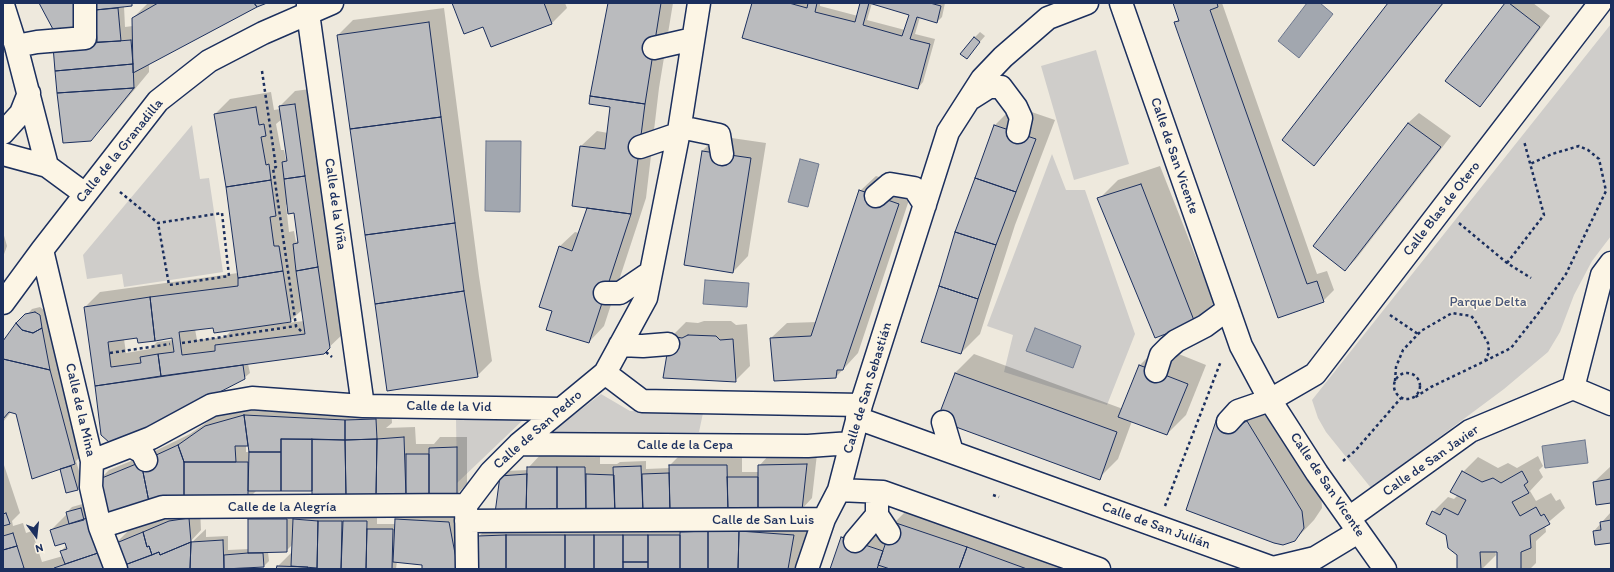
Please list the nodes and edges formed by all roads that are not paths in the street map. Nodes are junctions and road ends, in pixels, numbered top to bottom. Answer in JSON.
{"nodes":[{"id":1,"x":85,"y":3,"type":"edge"},
{"id":2,"x":332,"y":3,"type":"edge"},
{"id":3,"x":699,"y":3,"type":"edge"},
{"id":4,"x":1087,"y":3,"type":"edge"},
{"id":5,"x":1121,"y":3,"type":"edge"},
{"id":6,"x":1600,"y":3,"type":"edge"},
{"id":7,"x":3,"y":5,"type":"edge"},
{"id":8,"x":308,"y":8,"type":"edge"},
{"id":9,"x":693,"y":39,"type":"junction"},
{"id":10,"x":16,"y":46,"type":"junction"},
{"id":11,"x":654,"y":48,"type":"dead end"},
{"id":12,"x":29,"y":93,"type":"junction"},
{"id":13,"x":969,"y":100,"type":"junction"},
{"id":14,"x":679,"y":131,"type":"junction"},
{"id":15,"x":1018,"y":132,"type":"dead end"},
{"id":16,"x":3,"y":133,"type":"edge"},
{"id":17,"x":640,"y":147,"type":"dead end"},
{"id":18,"x":3,"y":154,"type":"edge"},
{"id":19,"x":722,"y":154,"type":"dead end"},
{"id":20,"x":47,"y":166,"type":"junction"},
{"id":21,"x":85,"y":194,"type":"junction"},
{"id":22,"x":876,"y":196,"type":"dead end"},
{"id":23,"x":925,"y":205,"type":"junction"},
{"id":24,"x":42,"y":250,"type":"junction"},
{"id":25,"x":1611,"y":263,"type":"edge"},
{"id":26,"x":651,"y":272,"type":"junction"},
{"id":27,"x":605,"y":293,"type":"dead end"},
{"id":28,"x":3,"y":303,"type":"edge"},
{"id":29,"x":1228,"y":309,"type":"junction"},
{"id":30,"x":668,"y":344,"type":"dead end"},
{"id":31,"x":620,"y":345,"type":"junction"},
{"id":32,"x":1156,"y":371,"type":"dead end"},
{"id":33,"x":605,"y":373,"type":"junction"},
{"id":34,"x":1573,"y":388,"type":"junction"},
{"id":35,"x":1270,"y":400,"type":"junction"},
{"id":36,"x":1611,"y":404,"type":"edge"},
{"id":37,"x":363,"y":406,"type":"junction"},
{"id":38,"x":561,"y":409,"type":"junction"},
{"id":39,"x":859,"y":411,"type":"junction"},
{"id":40,"x":943,"y":422,"type":"dead end"},
{"id":41,"x":1228,"y":422,"type":"dead end"},
{"id":42,"x":851,"y":443,"type":"junction"},
{"id":43,"x":520,"y":444,"type":"junction"},
{"id":44,"x":952,"y":452,"type":"junction"},
{"id":45,"x":92,"y":461,"type":"junction"},
{"id":46,"x":839,"y":490,"type":"junction"},
{"id":47,"x":877,"y":492,"type":"junction"},
{"id":48,"x":466,"y":513,"type":"junction"},
{"id":49,"x":877,"y":515,"type":"junction"},
{"id":50,"x":824,"y":519,"type":"junction"},
{"id":51,"x":1354,"y":525,"type":"junction"},
{"id":52,"x":100,"y":527,"type":"junction"},
{"id":53,"x":889,"y":533,"type":"dead end"},
{"id":54,"x":855,"y":541,"type":"dead end"},
{"id":55,"x":116,"y":569,"type":"edge"},
{"id":56,"x":467,"y":569,"type":"edge"},
{"id":57,"x":807,"y":569,"type":"edge"},
{"id":58,"x":1099,"y":569,"type":"edge"},
{"id":59,"x":1385,"y":569,"type":"edge"}],
"edges":[{"from":1,"to":10,"type":"street"},
{"from":2,"to":8,"type":"street","name":"Calle de la Granadilla"},
{"from":3,"to":9,"type":"street","name":"Calle de San Pedro"},
{"from":4,"to":13,"type":"street","name":"Calle de San Sebastián"},
{"from":5,"to":29,"type":"street","name":"Calle de San Vicente"},
{"from":6,"to":35,"type":"street","name":"Calle Blas de Otero"},
{"from":7,"to":10,"type":"street"},
{"from":8,"to":21,"type":"street","name":"Calle de la Granadilla"},
{"from":8,"to":37,"type":"street","name":"Calle de la Viña"},
{"from":9,"to":11,"type":"street"},
{"from":9,"to":14,"type":"street","name":"Calle de San Pedro"},
{"from":10,"to":12,"type":"street"},
{"from":12,"to":16,"type":"street"},
{"from":12,"to":20,"type":"street"},
{"from":13,"to":15,"type":"street","name":"Calle de San Sebastián"},
{"from":13,"to":23,"type":"street","name":"Calle de San Sebastián"},
{"from":14,"to":17,"type":"street"},
{"from":14,"to":19,"type":"street"},
{"from":14,"to":26,"type":"street","name":"Calle de San Pedro"},
{"from":18,"to":20,"type":"street"},
{"from":20,"to":21,"type":"street"},
{"from":21,"to":24,"type":"street","name":"Calle de la Granadilla"},
{"from":22,"to":23,"type":"street"},
{"from":23,"to":39,"type":"street","name":"Calle de San Sebastián"},
{"from":24,"to":28,"type":"street","name":"Calle de la Granadilla"},
{"from":24,"to":45,"type":"street","name":"Calle de la Mina"},
{"from":25,"to":34,"type":"street"},
{"from":26,"to":27,"type":"street"},
{"from":26,"to":31,"type":"street","name":"Calle de San Pedro"},
{"from":29,"to":32,"type":"street"},
{"from":29,"to":35,"type":"street","name":"Calle de San Vicente"},
{"from":30,"to":31,"type":"street"},
{"from":31,"to":33,"type":"street","name":"Calle de San Pedro"},
{"from":33,"to":38,"type":"street","name":"Calle de San Pedro"},
{"from":33,"to":39,"type":"street"},
{"from":34,"to":36,"type":"street"},
{"from":34,"to":51,"type":"street","name":"Calle de San Javier"},
{"from":35,"to":41,"type":"street"},
{"from":35,"to":51,"type":"street","name":"Calle de San Vicente"},
{"from":37,"to":38,"type":"street","name":"Calle de la Vid"},
{"from":37,"to":45,"type":"street","name":"Calle de la Vid"},
{"from":38,"to":43,"type":"street","name":"Calle de San Pedro"},
{"from":39,"to":42,"type":"street","name":"Calle de San Sebastián"},
{"from":39,"to":44,"type":"street","name":"Calle de San Julián"},
{"from":40,"to":44,"type":"street"},
{"from":42,"to":43,"type":"street","name":"Calle de la Cepa"},
{"from":42,"to":46,"type":"street","name":"Calle de San Sebastián"},
{"from":43,"to":48,"type":"street","name":"Calle de San Pedro"},
{"from":44,"to":51,"type":"street","name":"Calle de San Julián"},
{"from":45,"to":52,"type":"street","name":"Calle de la Mina"},
{"from":46,"to":47,"type":"street"},
{"from":46,"to":50,"type":"street","name":"Calle de San Sebastián"},
{"from":47,"to":49,"type":"street"},
{"from":47,"to":58,"type":"street"},
{"from":48,"to":50,"type":"street","name":"Calle de San Luis"},
{"from":48,"to":52,"type":"street","name":"Calle de la Alegría"},
{"from":48,"to":56,"type":"street"},
{"from":49,"to":53,"type":"street"},
{"from":49,"to":54,"type":"street"},
{"from":50,"to":57,"type":"street","name":"Calle de San Sebastián"},
{"from":51,"to":59,"type":"street","name":"Calle de San Vicente"},
{"from":52,"to":55,"type":"street","name":"Calle de la Mina"}]}
